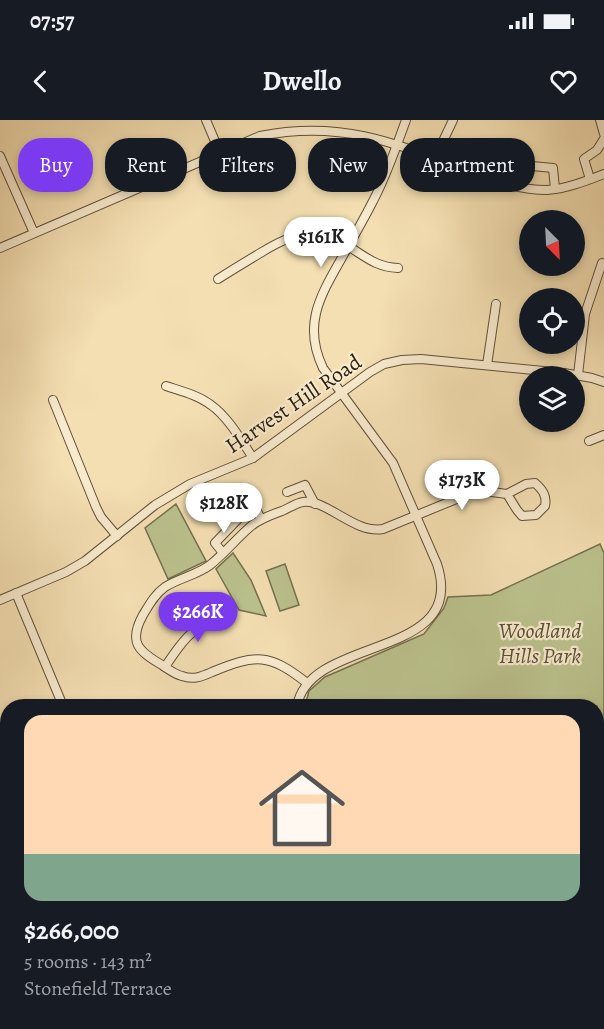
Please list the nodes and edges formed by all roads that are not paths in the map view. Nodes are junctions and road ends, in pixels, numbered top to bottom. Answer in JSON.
{"nodes":[{"id":1,"x":206,"y":120,"type":"edge"},
{"id":2,"x":406,"y":120,"type":"edge"},
{"id":3,"x":453,"y":120,"type":"edge"},
{"id":4,"x":600,"y":120,"type":"edge"},
{"id":5,"x":604,"y":134,"type":"edge"},
{"id":6,"x":214,"y":138,"type":"edge"},
{"id":7,"x":257,"y":138,"type":"edge"},
{"id":8,"x":444,"y":138,"type":"edge"},
{"id":9,"x":604,"y":139,"type":"edge"},
{"id":10,"x":397,"y":143,"type":"junction"},
{"id":11,"x":400,"y":144,"type":"edge"},
{"id":12,"x":0,"y":156,"type":"edge"},
{"id":13,"x":199,"y":162,"type":"edge"},
{"id":14,"x":535,"y":166,"type":"edge"},
{"id":15,"x":604,"y":174,"type":"edge"},
{"id":16,"x":590,"y":179,"type":"junction"},
{"id":17,"x":535,"y":188,"type":"edge"},
{"id":18,"x":555,"y":189,"type":"junction"},
{"id":19,"x":34,"y":233,"type":"junction"},
{"id":20,"x":348,"y":246,"type":"junction"},
{"id":21,"x":0,"y":248,"type":"edge"},
{"id":22,"x":602,"y":263,"type":"dead end"},
{"id":23,"x":398,"y":268,"type":"dead end"},
{"id":24,"x":218,"y":279,"type":"dead end"},
{"id":25,"x":496,"y":304,"type":"dead end"},
{"id":26,"x":487,"y":365,"type":"junction"},
{"id":27,"x":579,"y":366,"type":"edge"},
{"id":28,"x":519,"y":369,"type":"edge"},
{"id":29,"x":585,"y":377,"type":"edge"},
{"id":30,"x":604,"y":382,"type":"edge"},
{"id":31,"x":166,"y":386,"type":"dead end"},
{"id":32,"x":340,"y":393,"type":"junction"},
{"id":33,"x":53,"y":400,"type":"dead end"},
{"id":34,"x":604,"y":435,"type":"edge"},
{"id":35,"x":589,"y":441,"type":"dead end"},
{"id":36,"x":252,"y":458,"type":"junction"},
{"id":37,"x":287,"y":492,"type":"dead end"},
{"id":38,"x":507,"y":494,"type":"junction"},
{"id":39,"x":315,"y":504,"type":"junction"},
{"id":40,"x":417,"y":515,"type":"junction"},
{"id":41,"x":261,"y":519,"type":"junction"},
{"id":42,"x":117,"y":536,"type":"junction"},
{"id":43,"x":223,"y":553,"type":"junction"},
{"id":44,"x":16,"y":593,"type":"junction"},
{"id":45,"x":0,"y":600,"type":"edge"},
{"id":46,"x":227,"y":615,"type":"dead end"},
{"id":47,"x":165,"y":667,"type":"junction"},
{"id":48,"x":307,"y":683,"type":"junction"},
{"id":49,"x":60,"y":699,"type":"edge"},
{"id":50,"x":299,"y":699,"type":"edge"}],
"edges":[{"from":1,"to":6,"type":"street"},
{"from":2,"to":10,"type":"street"},
{"from":3,"to":8,"type":"street"},
{"from":4,"to":5,"type":"street"},
{"from":7,"to":10,"type":"street"},
{"from":9,"to":16,"type":"street"},
{"from":10,"to":11,"type":"street"},
{"from":10,"to":20,"type":"street"},
{"from":12,"to":19,"type":"street"},
{"from":13,"to":19,"type":"street"},
{"from":14,"to":18,"type":"street"},
{"from":15,"to":16,"type":"street"},
{"from":16,"to":18,"type":"street"},
{"from":17,"to":18,"type":"street"},
{"from":19,"to":21,"type":"street"},
{"from":20,"to":23,"type":"street"},
{"from":20,"to":24,"type":"street"},
{"from":20,"to":32,"type":"street"},
{"from":22,"to":27,"type":"street"},
{"from":25,"to":26,"type":"street"},
{"from":26,"to":28,"type":"street","name":"Harvest Hill Road"},
{"from":26,"to":32,"type":"street","name":"Harvest Hill Road"},
{"from":29,"to":30,"type":"street","name":"Harvest Hill Road"},
{"from":31,"to":36,"type":"street"},
{"from":32,"to":36,"type":"street","name":"Harvest Hill Road"},
{"from":32,"to":40,"type":"street"},
{"from":33,"to":42,"type":"street"},
{"from":34,"to":35,"type":"street"},
{"from":36,"to":42,"type":"street","name":"Harvest Hill Road"},
{"from":37,"to":39,"type":"street"},
{"from":38,"to":38,"type":"street"},
{"from":38,"to":40,"type":"street"},
{"from":39,"to":40,"type":"street"},
{"from":39,"to":41,"type":"street"},
{"from":40,"to":48,"type":"street"},
{"from":41,"to":43,"type":"street"},
{"from":41,"to":43,"type":"street"},
{"from":42,"to":44,"type":"street","name":"Harvest Hill Road"},
{"from":43,"to":47,"type":"street"},
{"from":44,"to":45,"type":"street","name":"Harvest Hill Road"},
{"from":44,"to":49,"type":"street"},
{"from":46,"to":47,"type":"street"},
{"from":47,"to":48,"type":"street"},
{"from":48,"to":50,"type":"street"}]}
